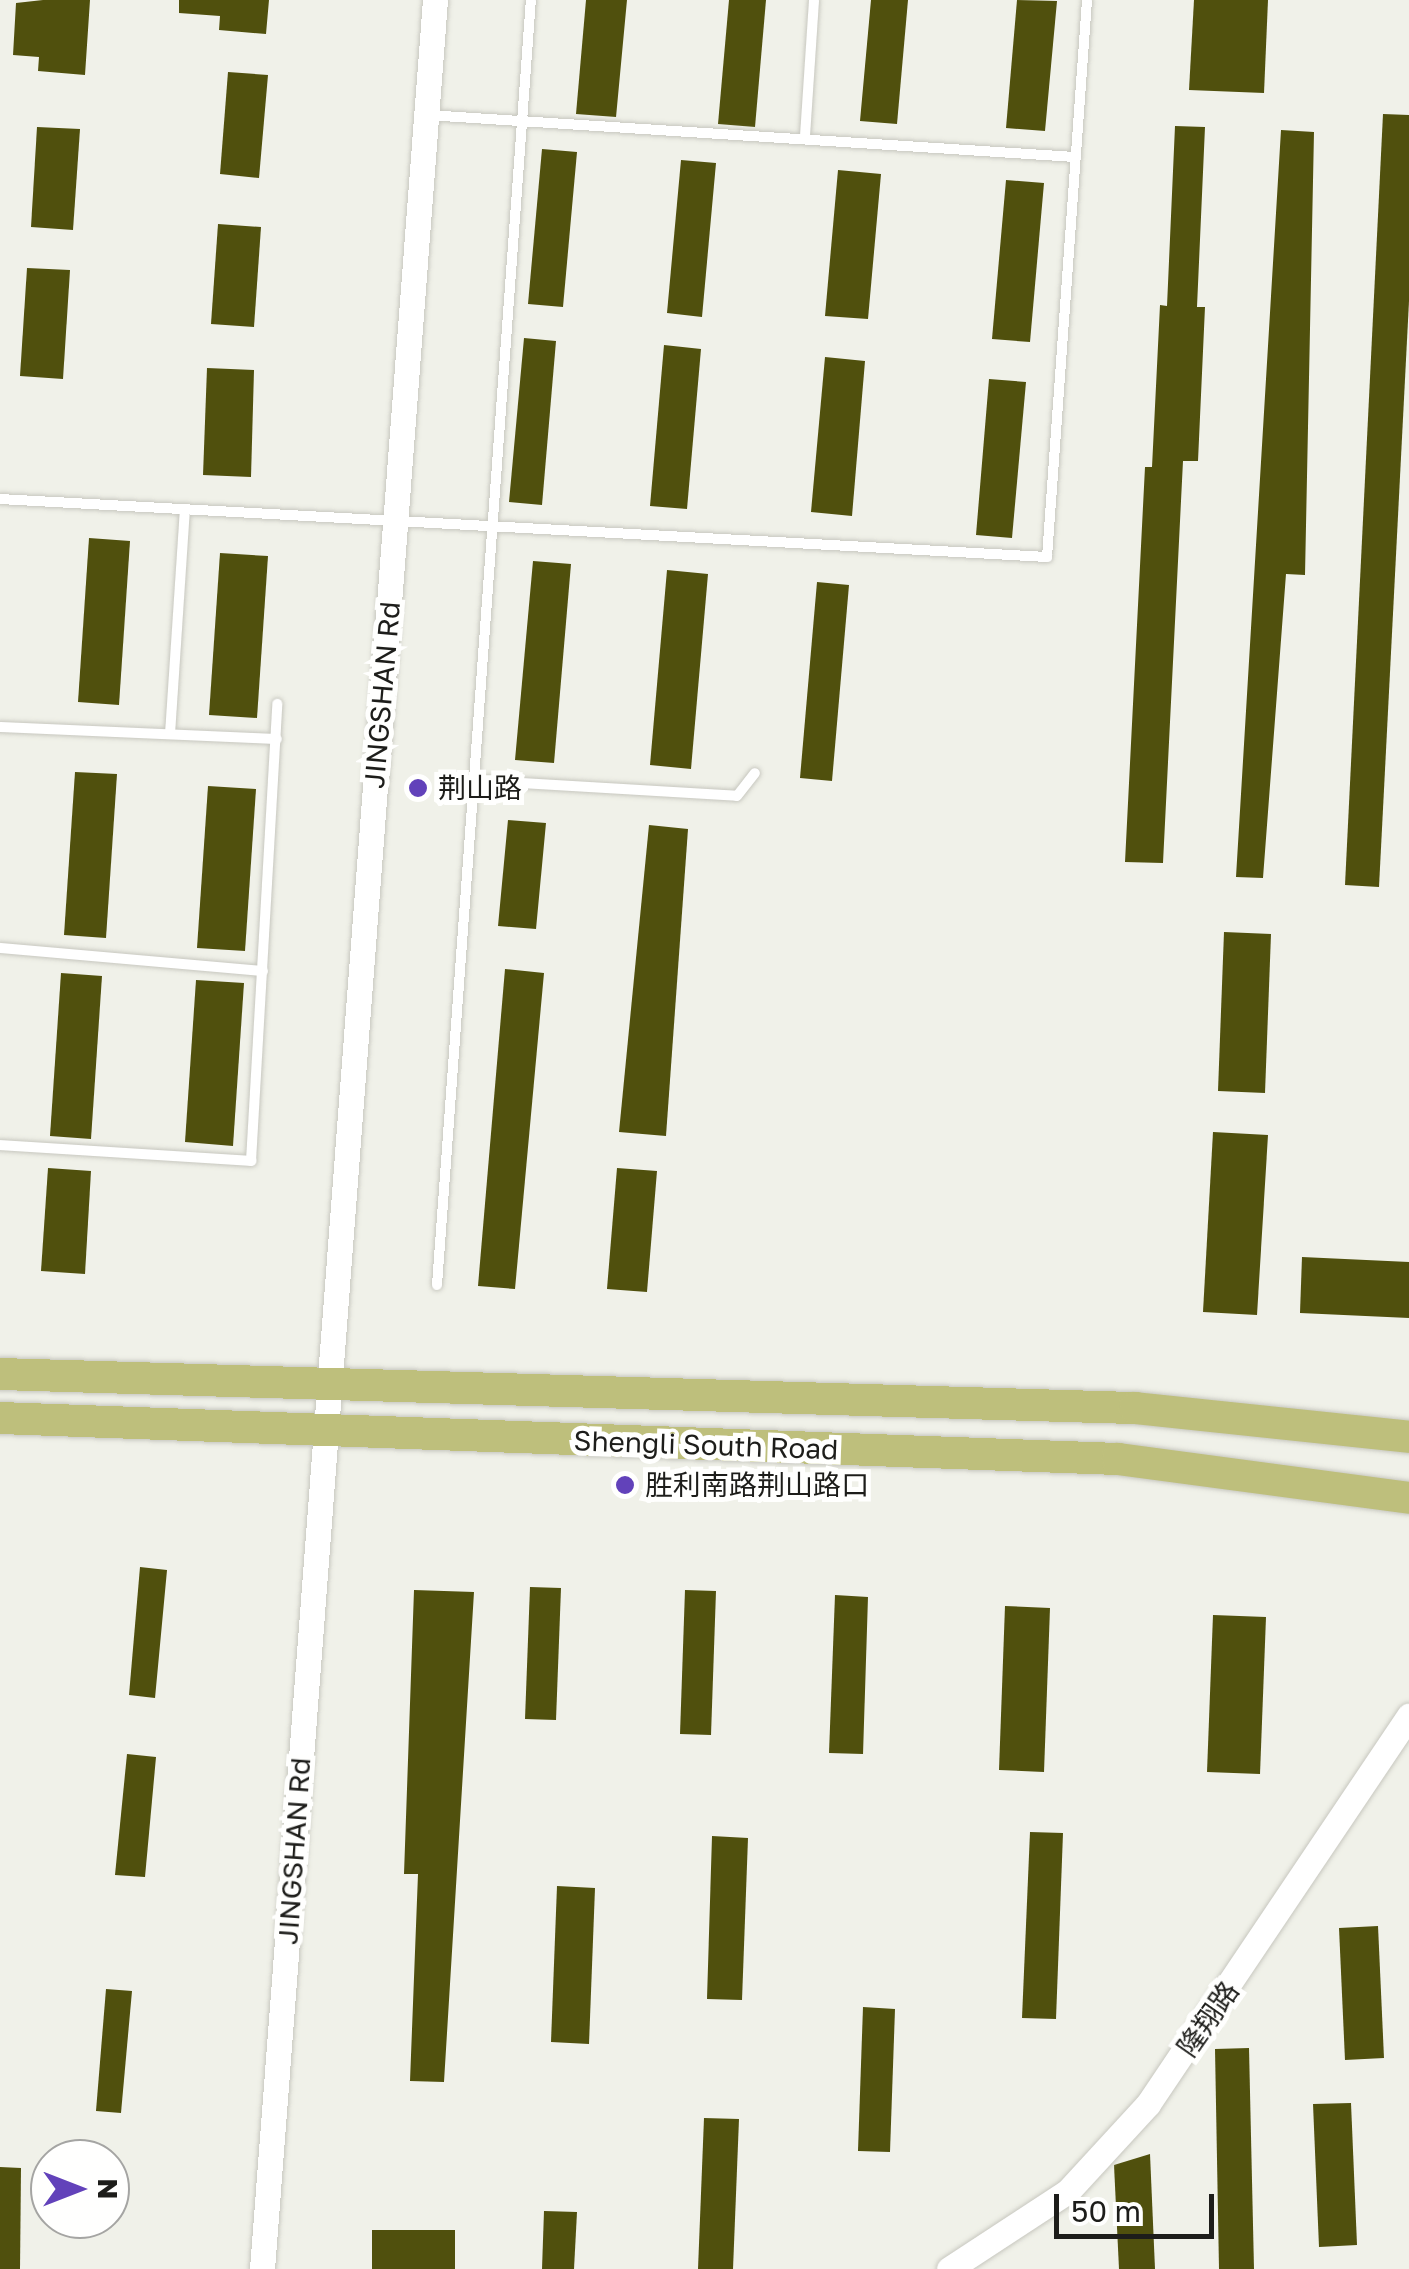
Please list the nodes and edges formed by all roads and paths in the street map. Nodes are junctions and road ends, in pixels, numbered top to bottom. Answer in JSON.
{"nodes":[{"id":1,"x":435,"y":0,"type":"edge"},
{"id":2,"x":531,"y":0,"type":"edge"},
{"id":3,"x":814,"y":0,"type":"edge"},
{"id":4,"x":1087,"y":0,"type":"edge"},
{"id":5,"x":424,"y":115,"type":"junction"},
{"id":6,"x":520,"y":123,"type":"junction"},
{"id":7,"x":805,"y":136,"type":"junction"},
{"id":8,"x":1075,"y":157,"type":"junction"},
{"id":9,"x":0,"y":499,"type":"edge"},
{"id":10,"x":185,"y":509,"type":"junction"},
{"id":11,"x":396,"y":521,"type":"junction"},
{"id":12,"x":486,"y":527,"type":"junction"},
{"id":13,"x":277,"y":704,"type":"dead end"},
{"id":14,"x":0,"y":727,"type":"edge"},
{"id":15,"x":170,"y":734,"type":"junction"},
{"id":16,"x":277,"y":739,"type":"junction"},
{"id":17,"x":755,"y":774,"type":"dead end"},
{"id":18,"x":471,"y":780,"type":"junction"},
{"id":19,"x":0,"y":948,"type":"edge"},
{"id":20,"x":263,"y":971,"type":"junction"},
{"id":21,"x":0,"y":1145,"type":"edge"},
{"id":22,"x":437,"y":1286,"type":"dead end"},
{"id":23,"x":0,"y":1374,"type":"edge"},
{"id":24,"x":328,"y":1390,"type":"junction"},
{"id":25,"x":0,"y":1418,"type":"edge"},
{"id":26,"x":325,"y":1433,"type":"junction"},
{"id":27,"x":1409,"y":1437,"type":"edge"},
{"id":28,"x":1409,"y":1498,"type":"edge"},
{"id":29,"x":1409,"y":1715,"type":"edge"},
{"id":30,"x":262,"y":2269,"type":"edge"},
{"id":31,"x":949,"y":2269,"type":"edge"}],
"edges":[{"from":1,"to":5,"type":"street","name":"JINGSHAN Rd"},
{"from":2,"to":6,"type":"lane"},
{"from":3,"to":7,"type":"lane"},
{"from":4,"to":8,"type":"lane"},
{"from":5,"to":6,"type":"lane"},
{"from":5,"to":11,"type":"street","name":"JINGSHAN Rd"},
{"from":6,"to":7,"type":"lane"},
{"from":6,"to":12,"type":"lane"},
{"from":7,"to":8,"type":"lane"},
{"from":8,"to":12,"type":"lane"},
{"from":9,"to":10,"type":"lane"},
{"from":10,"to":11,"type":"lane"},
{"from":10,"to":15,"type":"lane"},
{"from":11,"to":12,"type":"lane"},
{"from":11,"to":24,"type":"street","name":"JINGSHAN Rd"},
{"from":12,"to":18,"type":"lane"},
{"from":13,"to":16,"type":"lane"},
{"from":14,"to":15,"type":"lane"},
{"from":15,"to":16,"type":"lane"},
{"from":16,"to":20,"type":"lane"},
{"from":17,"to":18,"type":"lane"},
{"from":18,"to":22,"type":"lane"},
{"from":19,"to":20,"type":"lane"},
{"from":20,"to":21,"type":"lane"},
{"from":23,"to":24,"type":"main road","name":"Shengli South Road"},
{"from":24,"to":26,"type":"street"},
{"from":24,"to":27,"type":"main road","name":"Shengli South Road"},
{"from":25,"to":26,"type":"main road","name":"Shengli South Road"},
{"from":26,"to":28,"type":"main road","name":"Shengli South Road"},
{"from":26,"to":30,"type":"street","name":"JINGSHAN Rd"},
{"from":29,"to":31,"type":"street","name":"隆翔路"}]}
